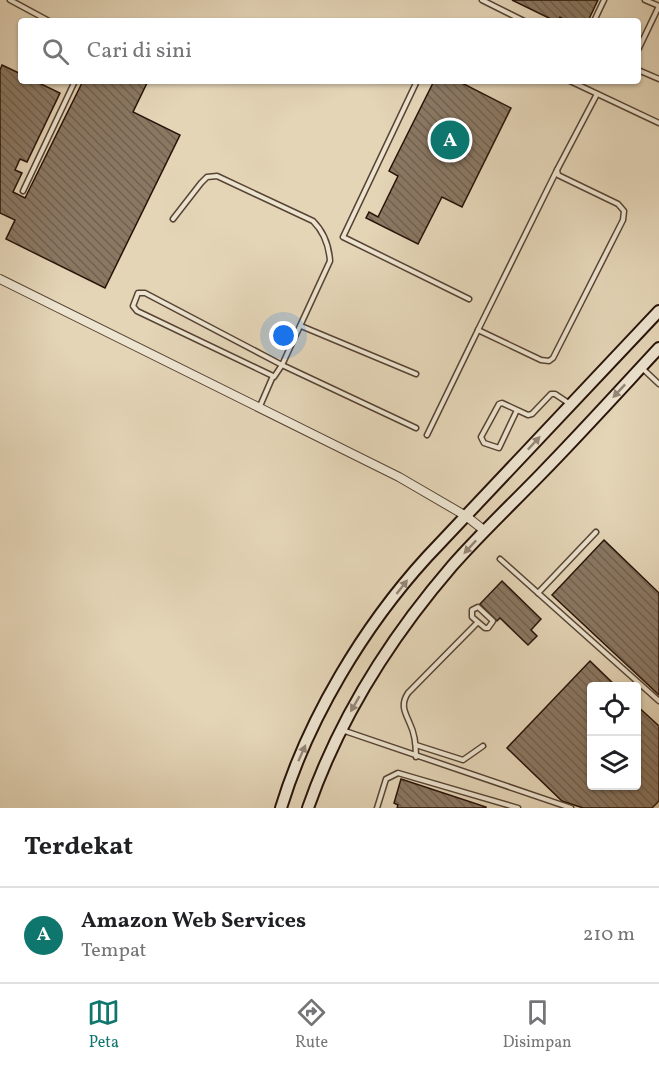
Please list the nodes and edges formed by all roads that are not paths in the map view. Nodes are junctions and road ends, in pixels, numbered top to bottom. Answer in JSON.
{"nodes":[{"id":1,"x":10,"y":0,"type":"edge"},
{"id":2,"x":482,"y":0,"type":"edge"},
{"id":3,"x":604,"y":0,"type":"edge"},
{"id":4,"x":645,"y":0,"type":"edge"},
{"id":5,"x":659,"y":6,"type":"edge"},
{"id":6,"x":43,"y":18,"type":"edge"},
{"id":7,"x":518,"y":18,"type":"edge"},
{"id":8,"x":595,"y":18,"type":"edge"},
{"id":9,"x":641,"y":44,"type":"edge"},
{"id":10,"x":641,"y":71,"type":"edge"},
{"id":11,"x":659,"y":79,"type":"edge"},
{"id":12,"x":74,"y":84,"type":"edge"},
{"id":13,"x":416,"y":84,"type":"edge"},
{"id":14,"x":576,"y":84,"type":"edge"},
{"id":15,"x":597,"y":94,"type":"junction"},
{"id":16,"x":659,"y":123,"type":"edge"},
{"id":17,"x":556,"y":170,"type":"junction"},
{"id":18,"x":23,"y":191,"type":"dead end"},
{"id":19,"x":173,"y":219,"type":"dead end"},
{"id":20,"x":0,"y":279,"type":"edge"},
{"id":21,"x":469,"y":299,"type":"dead end"},
{"id":22,"x":659,"y":311,"type":"edge"},
{"id":23,"x":301,"y":326,"type":"junction"},
{"id":24,"x":478,"y":330,"type":"junction"},
{"id":25,"x":659,"y":348,"type":"edge"},
{"id":26,"x":282,"y":365,"type":"junction"},
{"id":27,"x":641,"y":367,"type":"junction"},
{"id":28,"x":416,"y":374,"type":"dead end"},
{"id":29,"x":274,"y":378,"type":"junction"},
{"id":30,"x":659,"y":384,"type":"edge"},
{"id":31,"x":571,"y":404,"type":"junction"},
{"id":32,"x":259,"y":407,"type":"junction"},
{"id":33,"x":517,"y":411,"type":"junction"},
{"id":34,"x":416,"y":428,"type":"dead end"},
{"id":35,"x":427,"y":435,"type":"dead end"},
{"id":36,"x":466,"y":516,"type":"junction"},
{"id":37,"x":485,"y":531,"type":"junction"},
{"id":38,"x":596,"y":532,"type":"dead end"},
{"id":39,"x":500,"y":559,"type":"dead end"},
{"id":40,"x":538,"y":593,"type":"junction"},
{"id":41,"x":477,"y":623,"type":"junction"},
{"id":42,"x":659,"y":701,"type":"edge"},
{"id":43,"x":341,"y":730,"type":"junction"},
{"id":44,"x":416,"y":745,"type":"junction"},
{"id":45,"x":483,"y":746,"type":"dead end"},
{"id":46,"x":416,"y":757,"type":"junction"},
{"id":47,"x":281,"y":808,"type":"edge"},
{"id":48,"x":308,"y":808,"type":"edge"},
{"id":49,"x":377,"y":808,"type":"edge"},
{"id":50,"x":518,"y":808,"type":"edge"},
{"id":51,"x":571,"y":808,"type":"edge"}],
"edges":[{"from":1,"to":6,"type":"lane"},
{"from":2,"to":7,"type":"lane"},
{"from":3,"to":8,"type":"lane"},
{"from":4,"to":5,"type":"lane"},
{"from":5,"to":9,"type":"lane"},
{"from":10,"to":11,"type":"lane"},
{"from":12,"to":18,"type":"lane"},
{"from":13,"to":21,"type":"lane"},
{"from":14,"to":15,"type":"lane"},
{"from":15,"to":16,"type":"lane"},
{"from":15,"to":17,"type":"lane"},
{"from":17,"to":24,"type":"lane"},
{"from":17,"to":24,"type":"lane"},
{"from":19,"to":23,"type":"lane"},
{"from":20,"to":32,"type":"street"},
{"from":22,"to":31,"type":"street"},
{"from":23,"to":26,"type":"lane"},
{"from":23,"to":28,"type":"lane"},
{"from":24,"to":35,"type":"lane"},
{"from":25,"to":27,"type":"street"},
{"from":26,"to":29,"type":"lane"},
{"from":26,"to":29,"type":"lane"},
{"from":26,"to":34,"type":"lane"},
{"from":27,"to":30,"type":"lane"},
{"from":27,"to":37,"type":"street","one_way":true},
{"from":29,"to":32,"type":"lane"},
{"from":31,"to":33,"type":"lane"},
{"from":36,"to":31,"type":"street","one_way":true},
{"from":32,"to":36,"type":"street"},
{"from":33,"to":33,"type":"lane"},
{"from":36,"to":37,"type":"street"},
{"from":47,"to":36,"type":"street","one_way":true},
{"from":37,"to":43,"type":"street","one_way":true},
{"from":38,"to":40,"type":"lane"},
{"from":39,"to":40,"type":"lane"},
{"from":40,"to":42,"type":"lane"},
{"from":41,"to":41,"type":"lane"},
{"from":41,"to":44,"type":"lane"},
{"from":43,"to":46,"type":"lane"},
{"from":43,"to":48,"type":"street"},
{"from":44,"to":45,"type":"lane"},
{"from":44,"to":46,"type":"lane"},
{"from":46,"to":51,"type":"lane"},
{"from":49,"to":50,"type":"lane"}]}
